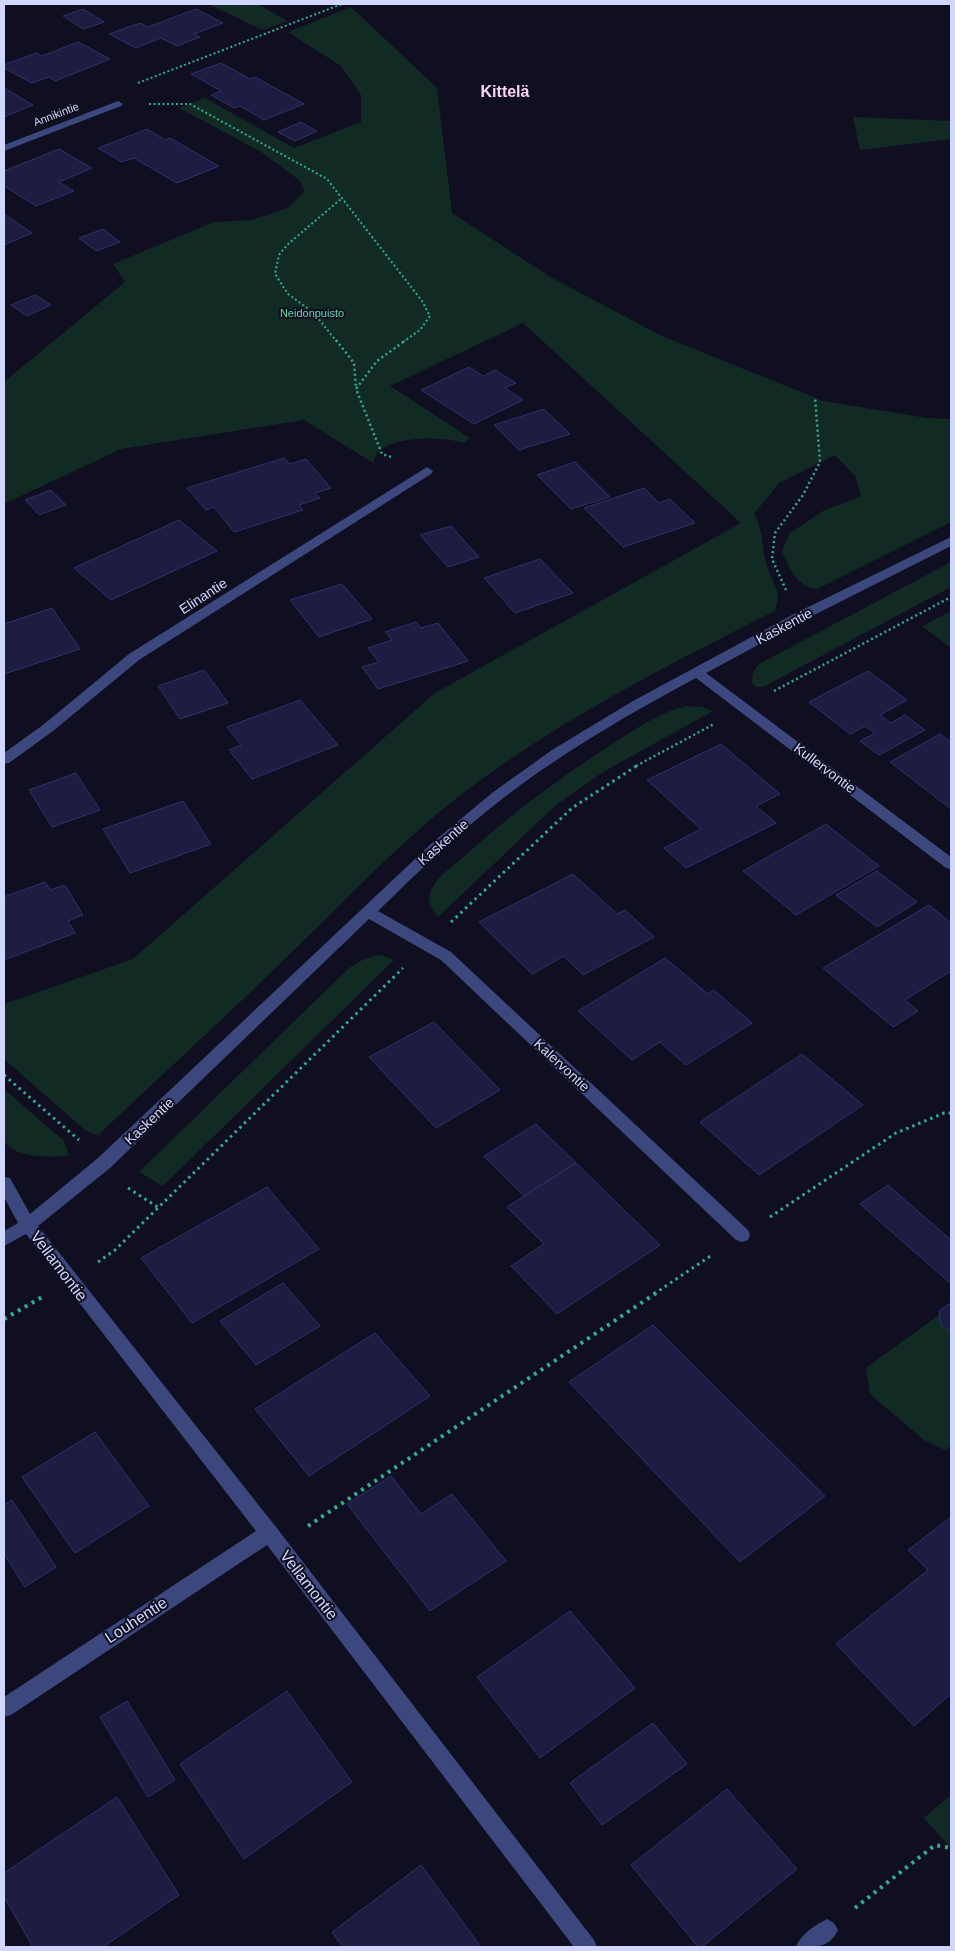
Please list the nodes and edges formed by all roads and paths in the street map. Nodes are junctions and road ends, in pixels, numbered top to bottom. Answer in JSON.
{"nodes":[{"id":1,"x":342,"y":4,"type":"edge"},
{"id":2,"x":118,"y":104,"type":"junction"},
{"id":3,"x":4,"y":148,"type":"edge"},
{"id":4,"x":342,"y":198,"type":"junction"},
{"id":5,"x":356,"y":389,"type":"junction"},
{"id":6,"x":815,"y":398,"type":"dead end"},
{"id":7,"x":427,"y":471,"type":"joint"},
{"id":8,"x":951,"y":541,"type":"edge"},
{"id":9,"x":799,"y":617,"type":"junction"},
{"id":10,"x":698,"y":672,"type":"junction"},
{"id":11,"x":4,"y":760,"type":"edge"},
{"id":12,"x":951,"y":864,"type":"edge"},
{"id":13,"x":368,"y":912,"type":"junction"},
{"id":14,"x":951,"y":1113,"type":"edge"},
{"id":15,"x":4,"y":1183,"type":"edge"},
{"id":16,"x":28,"y":1225,"type":"junction"},
{"id":17,"x":742,"y":1235,"type":"junction"},
{"id":18,"x":4,"y":1240,"type":"edge"},
{"id":19,"x":274,"y":1539,"type":"junction"},
{"id":20,"x":4,"y":1708,"type":"edge"},
{"id":21,"x":951,"y":1848,"type":"edge"},
{"id":22,"x":827,"y":1930,"type":"joint"},
{"id":23,"x":587,"y":1947,"type":"edge"},
{"id":24,"x":806,"y":1947,"type":"edge"}],
"edges":[{"from":1,"to":2,"type":"path"},
{"from":2,"to":3,"type":"street","name":"Annikintie"},
{"from":2,"to":4,"type":"path"},
{"from":4,"to":5,"type":"path"},
{"from":4,"to":5,"type":"path"},
{"from":5,"to":7,"type":"path"},
{"from":6,"to":9,"type":"path"},
{"from":7,"to":11,"type":"street","name":"Elinantie"},
{"from":8,"to":9,"type":"street","name":"Kaskentie"},
{"from":9,"to":10,"type":"street","name":"Kaskentie"},
{"from":10,"to":12,"type":"street","name":"Kullervontie"},
{"from":10,"to":13,"type":"street","name":"Kaskentie"},
{"from":13,"to":16,"type":"street","name":"Kaskentie"},
{"from":13,"to":17,"type":"street","name":"Kalervontie"},
{"from":14,"to":17,"type":"path"},
{"from":15,"to":16,"type":"street","name":"Vellamontie"},
{"from":16,"to":18,"type":"street","name":"Kaskentie"},
{"from":16,"to":19,"type":"street","name":"Vellamontie"},
{"from":17,"to":19,"type":"path"},
{"from":19,"to":20,"type":"street","name":"Louhentie"},
{"from":19,"to":23,"type":"street","name":"Vellamontie"},
{"from":21,"to":22,"type":"path"},
{"from":22,"to":24,"type":"street"}]}
